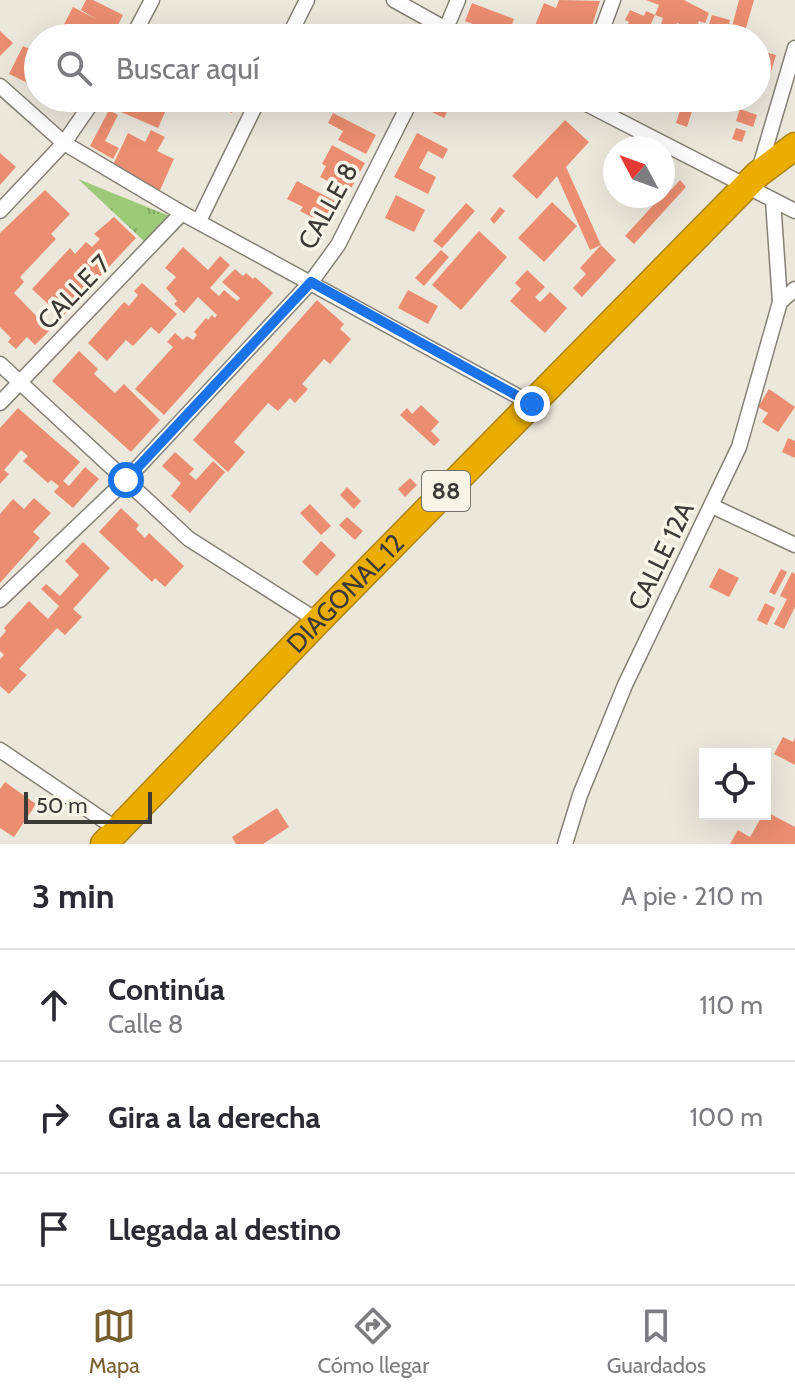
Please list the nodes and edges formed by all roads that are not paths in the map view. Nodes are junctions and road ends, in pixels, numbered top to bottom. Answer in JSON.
{"nodes":[{"id":1,"x":152,"y":0,"type":"edge"},
{"id":2,"x":307,"y":0,"type":"edge"},
{"id":3,"x":394,"y":0,"type":"edge"},
{"id":4,"x":458,"y":0,"type":"edge"},
{"id":5,"x":613,"y":0,"type":"edge"},
{"id":6,"x":139,"y":24,"type":"edge"},
{"id":7,"x":295,"y":24,"type":"edge"},
{"id":8,"x":429,"y":24,"type":"edge"},
{"id":9,"x":448,"y":24,"type":"edge"},
{"id":10,"x":604,"y":24,"type":"edge"},
{"id":11,"x":795,"y":48,"type":"edge"},
{"id":12,"x":0,"y":86,"type":"edge"},
{"id":13,"x":24,"y":107,"type":"edge"},
{"id":14,"x":29,"y":112,"type":"edge"},
{"id":15,"x":85,"y":112,"type":"edge"},
{"id":16,"x":252,"y":112,"type":"edge"},
{"id":17,"x":405,"y":112,"type":"edge"},
{"id":18,"x":606,"y":112,"type":"edge"},
{"id":19,"x":64,"y":143,"type":"junction"},
{"id":20,"x":795,"y":146,"type":"edge"},
{"id":21,"x":751,"y":180,"type":"junction"},
{"id":22,"x":773,"y":200,"type":"junction"},
{"id":23,"x":0,"y":211,"type":"edge"},
{"id":24,"x":795,"y":211,"type":"edge"},
{"id":25,"x":182,"y":213,"type":"junction"},
{"id":26,"x":199,"y":221,"type":"junction"},
{"id":27,"x":311,"y":282,"type":"junction"},
{"id":28,"x":795,"y":289,"type":"edge"},
{"id":29,"x":780,"y":302,"type":"junction"},
{"id":30,"x":0,"y":364,"type":"edge"},
{"id":31,"x":20,"y":382,"type":"junction"},
{"id":32,"x":0,"y":403,"type":"edge"},
{"id":33,"x":532,"y":404,"type":"junction"},
{"id":34,"x":126,"y":480,"type":"junction"},
{"id":35,"x":712,"y":506,"type":"junction"},
{"id":36,"x":795,"y":545,"type":"edge"},
{"id":37,"x":0,"y":600,"type":"edge"},
{"id":38,"x":318,"y":621,"type":"junction"},
{"id":39,"x":0,"y":750,"type":"edge"},
{"id":40,"x":111,"y":837,"type":"edge"},
{"id":41,"x":565,"y":844,"type":"edge"}],
"edges":[{"from":1,"to":6,"type":"street"},
{"from":2,"to":7,"type":"street"},
{"from":3,"to":8,"type":"street"},
{"from":4,"to":9,"type":"street"},
{"from":5,"to":10,"type":"street"},
{"from":11,"to":21,"type":"street"},
{"from":12,"to":13,"type":"street"},
{"from":14,"to":19,"type":"street"},
{"from":15,"to":19,"type":"street"},
{"from":16,"to":26,"type":"street"},
{"from":17,"to":27,"type":"street","name":"CALLE 8"},
{"from":18,"to":21,"type":"street"},
{"from":19,"to":23,"type":"street"},
{"from":19,"to":25,"type":"street"},
{"from":20,"to":21,"type":"highway","name":"DIAGONAL 12","number":"88"},
{"from":21,"to":22,"type":"street"},
{"from":21,"to":33,"type":"highway","name":"DIAGONAL 12","number":"88"},
{"from":22,"to":24,"type":"street"},
{"from":22,"to":29,"type":"street"},
{"from":25,"to":26,"type":"street"},
{"from":25,"to":31,"type":"street","name":"CALLE 7"},
{"from":26,"to":27,"type":"street"},
{"from":27,"to":33,"type":"street"},
{"from":27,"to":34,"type":"street","name":"CALLE 8"},
{"from":28,"to":29,"type":"street"},
{"from":29,"to":35,"type":"street","name":"CALLE 12A"},
{"from":30,"to":31,"type":"street"},
{"from":31,"to":32,"type":"street","name":"CALLE 7"},
{"from":31,"to":34,"type":"street"},
{"from":33,"to":38,"type":"highway","name":"DIAGONAL 12","number":"88"},
{"from":34,"to":37,"type":"street","name":"CALLE 8"},
{"from":34,"to":38,"type":"street"},
{"from":35,"to":36,"type":"street"},
{"from":35,"to":41,"type":"street","name":"CALLE 12A"},
{"from":38,"to":40,"type":"highway","name":"DIAGONAL 12","number":"88"},
{"from":39,"to":40,"type":"street"}]}
